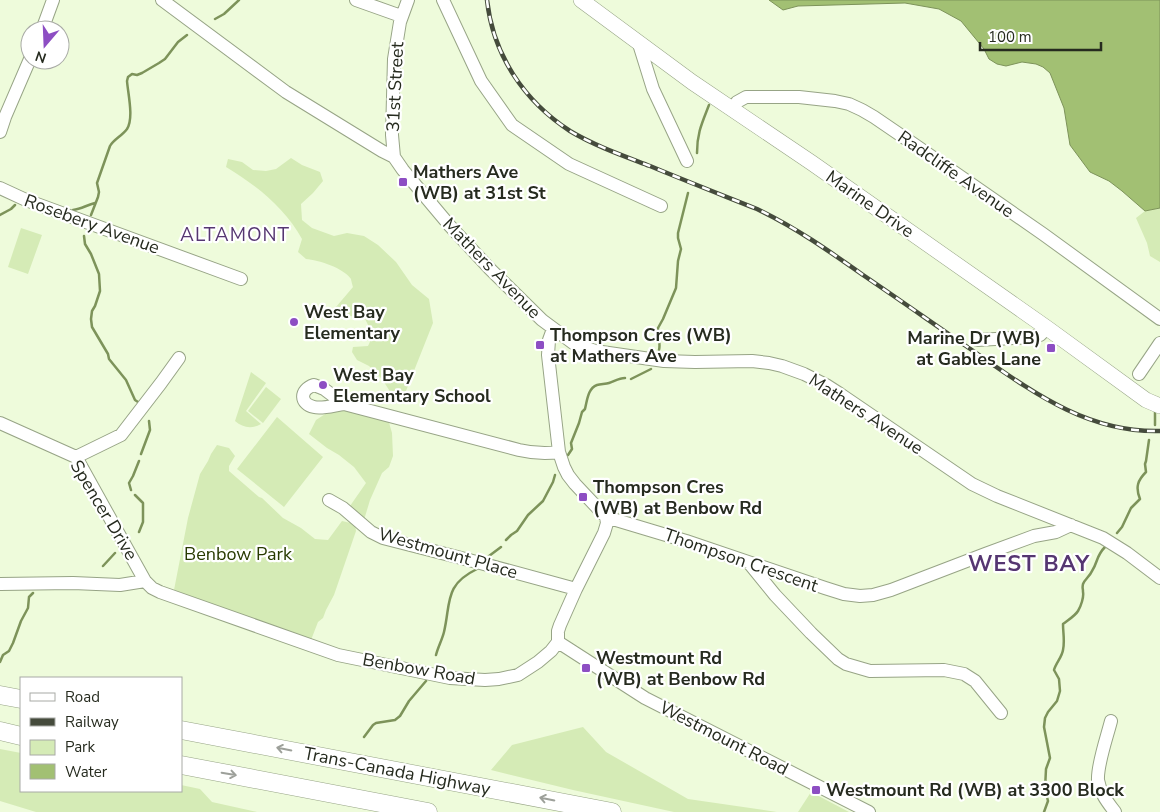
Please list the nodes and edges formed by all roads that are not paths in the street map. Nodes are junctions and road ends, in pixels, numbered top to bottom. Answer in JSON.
{"nodes":[{"id":1,"x":53,"y":0,"type":"edge"},
{"id":2,"x":162,"y":0,"type":"edge"},
{"id":3,"x":356,"y":0,"type":"edge"},
{"id":4,"x":408,"y":0,"type":"edge"},
{"id":5,"x":443,"y":0,"type":"edge"},
{"id":6,"x":581,"y":0,"type":"edge"},
{"id":7,"x":596,"y":5,"type":"edge"},
{"id":8,"x":401,"y":16,"type":"junction"},
{"id":9,"x":46,"y":20,"type":"edge"},
{"id":10,"x":639,"y":44,"type":"junction"},
{"id":11,"x":25,"y":70,"type":"edge"},
{"id":12,"x":732,"y":108,"type":"junction"},
{"id":13,"x":3,"y":115,"type":"edge"},
{"id":14,"x":0,"y":132,"type":"edge"},
{"id":15,"x":394,"y":157,"type":"junction"},
{"id":16,"x":687,"y":160,"type":"dead end"},
{"id":17,"x":0,"y":188,"type":"edge"},
{"id":18,"x":661,"y":206,"type":"dead end"},
{"id":19,"x":241,"y":279,"type":"dead end"},
{"id":20,"x":1160,"y":319,"type":"edge"},
{"id":21,"x":1046,"y":328,"type":"junction"},
{"id":22,"x":553,"y":329,"type":"junction"},
{"id":23,"x":977,"y":340,"type":"dead end"},
{"id":24,"x":1160,"y":343,"type":"edge"},
{"id":25,"x":179,"y":358,"type":"dead end"},
{"id":26,"x":1138,"y":374,"type":"dead end"},
{"id":27,"x":344,"y":404,"type":"dead end"},
{"id":28,"x":1160,"y":406,"type":"edge"},
{"id":29,"x":0,"y":424,"type":"edge"},
{"id":30,"x":559,"y":452,"type":"junction"},
{"id":31,"x":76,"y":457,"type":"junction"},
{"id":32,"x":329,"y":500,"type":"dead end"},
{"id":33,"x":606,"y":516,"type":"junction"},
{"id":34,"x":1071,"y":525,"type":"junction"},
{"id":35,"x":749,"y":562,"type":"junction"},
{"id":36,"x":1160,"y":578,"type":"edge"},
{"id":37,"x":145,"y":581,"type":"junction"},
{"id":38,"x":0,"y":584,"type":"edge"},
{"id":39,"x":576,"y":589,"type":"junction"},
{"id":40,"x":558,"y":642,"type":"junction"},
{"id":41,"x":0,"y":695,"type":"edge"},
{"id":42,"x":20,"y":699,"type":"edge"},
{"id":43,"x":1001,"y":713,"type":"dead end"},
{"id":44,"x":1111,"y":721,"type":"dead end"},
{"id":45,"x":182,"y":730,"type":"edge"},
{"id":46,"x":0,"y":731,"type":"edge"},
{"id":47,"x":0,"y":736,"type":"edge"},
{"id":48,"x":20,"y":737,"type":"edge"},
{"id":49,"x":20,"y":737,"type":"edge"},
{"id":50,"x":182,"y":765,"type":"edge"},
{"id":51,"x":428,"y":812,"type":"edge"},
{"id":52,"x":612,"y":812,"type":"edge"},
{"id":53,"x":869,"y":812,"type":"edge"},
{"id":54,"x":1115,"y":812,"type":"edge"}],
"edges":[{"from":1,"to":9,"type":"street"},
{"from":2,"to":15,"type":"street","name":"Mathers Avenue"},
{"from":3,"to":8,"type":"street","name":"31st Street"},
{"from":4,"to":8,"type":"street","name":"31st Street"},
{"from":5,"to":18,"type":"street"},
{"from":6,"to":7,"type":"main road","name":"Marine Drive"},
{"from":7,"to":10,"type":"main road","name":"Marine Drive"},
{"from":8,"to":15,"type":"street","name":"31st Street"},
{"from":10,"to":12,"type":"main road","name":"Marine Drive"},
{"from":10,"to":16,"type":"street"},
{"from":11,"to":13,"type":"street"},
{"from":12,"to":20,"type":"street","name":"Radcliffe Avenue"},
{"from":12,"to":21,"type":"main road","name":"Marine Drive"},
{"from":13,"to":14,"type":"street"},
{"from":15,"to":22,"type":"street","name":"Mathers Avenue"},
{"from":17,"to":19,"type":"street","name":"Rosebery Avenue"},
{"from":21,"to":23,"type":"street"},
{"from":21,"to":28,"type":"main road","name":"Marine Drive"},
{"from":22,"to":30,"type":"street","name":"Thompson Crescent"},
{"from":22,"to":34,"type":"street","name":"Mathers Avenue"},
{"from":24,"to":26,"type":"street"},
{"from":25,"to":31,"type":"street"},
{"from":27,"to":30,"type":"street"},
{"from":29,"to":31,"type":"street","name":"Spencer Drive"},
{"from":30,"to":33,"type":"street","name":"Thompson Crescent"},
{"from":31,"to":37,"type":"street","name":"Spencer Drive"},
{"from":32,"to":39,"type":"street","name":"Westmount Place"},
{"from":33,"to":35,"type":"street","name":"Thompson Crescent"},
{"from":33,"to":39,"type":"street"},
{"from":34,"to":35,"type":"street","name":"Thompson Crescent"},
{"from":34,"to":36,"type":"street","name":"Mathers Avenue"},
{"from":35,"to":43,"type":"street"},
{"from":37,"to":38,"type":"street"},
{"from":37,"to":40,"type":"street","name":"Benbow Road"},
{"from":39,"to":40,"type":"street"},
{"from":40,"to":53,"type":"street","name":"Westmount Road"},
{"from":41,"to":42,"type":"highway"},
{"from":44,"to":54,"type":"street"},
{"from":52,"to":45,"type":"highway","name":"Trans-Canada Highway","one_way":true},
{"from":46,"to":48,"type":"highway"},
{"from":47,"to":49,"type":"highway"},
{"from":50,"to":51,"type":"highway","name":"Trans-Canada Highway","one_way":true}]}
